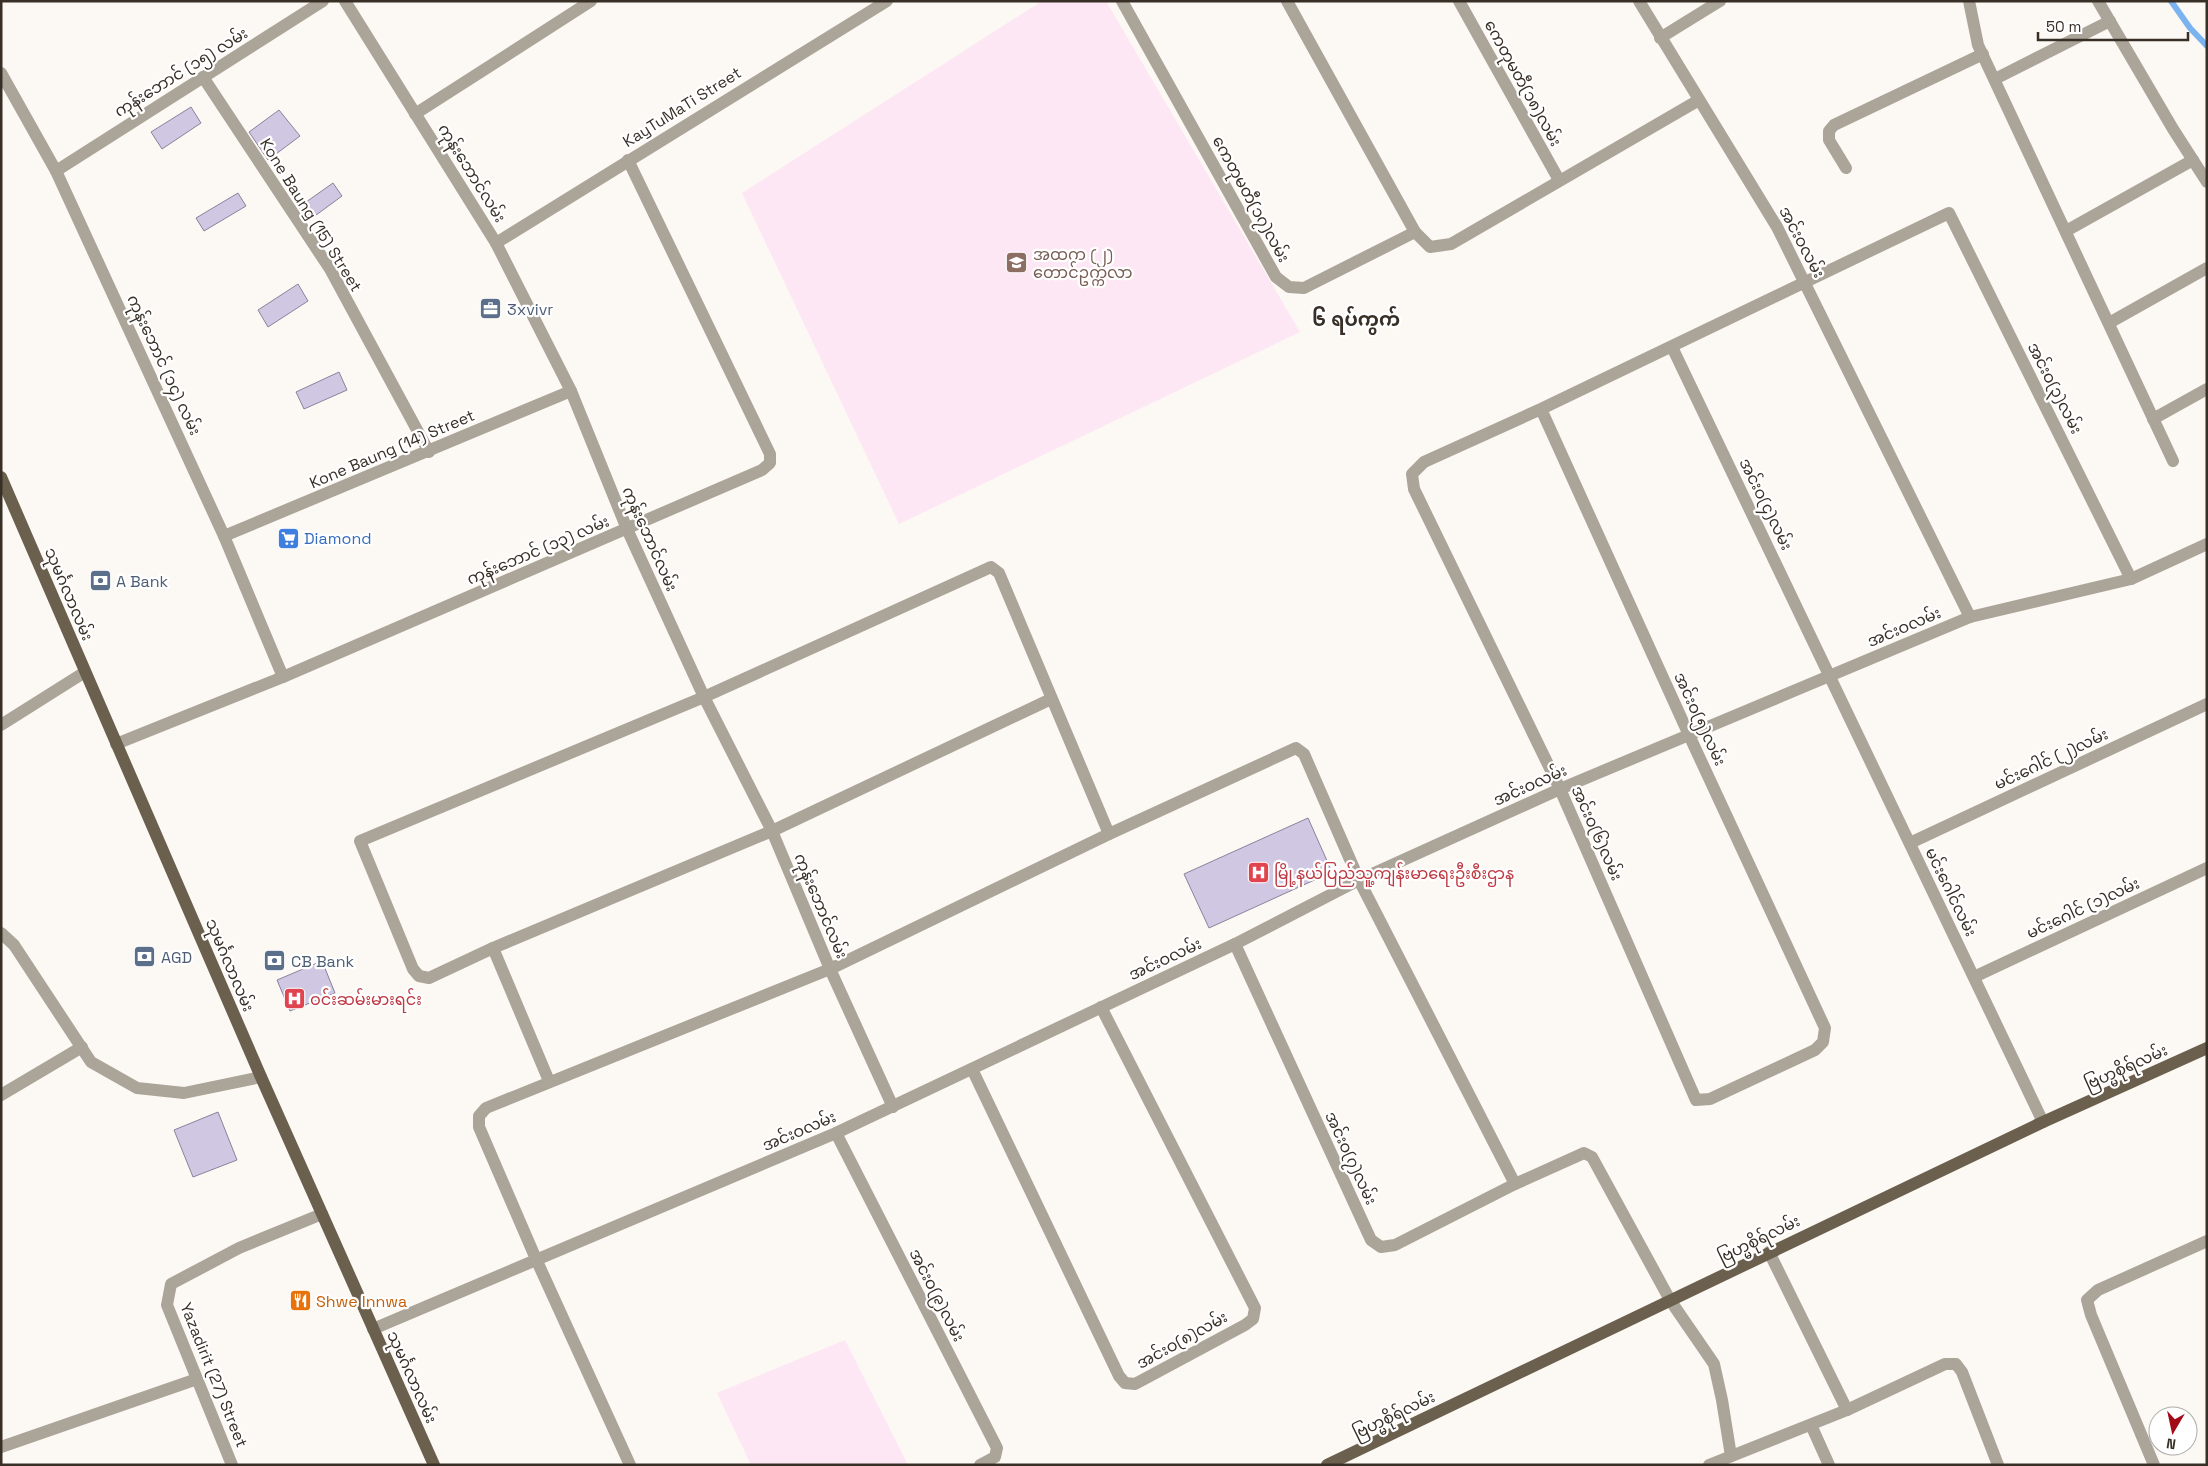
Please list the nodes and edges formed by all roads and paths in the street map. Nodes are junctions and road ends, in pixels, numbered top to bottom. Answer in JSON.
{"nodes":[{"id":1,"x":323,"y":1,"type":"edge"},
{"id":2,"x":345,"y":1,"type":"edge"},
{"id":3,"x":591,"y":1,"type":"edge"},
{"id":4,"x":887,"y":1,"type":"edge"},
{"id":5,"x":1122,"y":1,"type":"edge"},
{"id":6,"x":1288,"y":1,"type":"edge"},
{"id":7,"x":1459,"y":1,"type":"edge"},
{"id":8,"x":1638,"y":1,"type":"edge"},
{"id":9,"x":1720,"y":1,"type":"edge"},
{"id":10,"x":1970,"y":1,"type":"edge"},
{"id":11,"x":2098,"y":1,"type":"edge"},
{"id":12,"x":2110,"y":21,"type":"junction"},
{"id":13,"x":1660,"y":38,"type":"junction"},
{"id":14,"x":1983,"y":54,"type":"junction"},
{"id":15,"x":1,"y":73,"type":"edge"},
{"id":16,"x":203,"y":77,"type":"junction"},
{"id":17,"x":1995,"y":79,"type":"junction"},
{"id":18,"x":1699,"y":100,"type":"junction"},
{"id":19,"x":416,"y":114,"type":"junction"},
{"id":20,"x":628,"y":160,"type":"junction"},
{"id":21,"x":2193,"y":160,"type":"junction"},
{"id":22,"x":1846,"y":168,"type":"dead end"},
{"id":23,"x":56,"y":171,"type":"junction"},
{"id":24,"x":1559,"y":180,"type":"junction"},
{"id":25,"x":2207,"y":182,"type":"edge"},
{"id":26,"x":2066,"y":231,"type":"junction"},
{"id":27,"x":1415,"y":232,"type":"junction"},
{"id":28,"x":496,"y":243,"type":"junction"},
{"id":29,"x":2207,"y":268,"type":"edge"},
{"id":30,"x":1805,"y":283,"type":"junction"},
{"id":31,"x":2109,"y":323,"type":"junction"},
{"id":32,"x":1672,"y":347,"type":"junction"},
{"id":33,"x":2207,"y":389,"type":"edge"},
{"id":34,"x":571,"y":391,"type":"junction"},
{"id":35,"x":1541,"y":409,"type":"junction"},
{"id":36,"x":2153,"y":419,"type":"junction"},
{"id":37,"x":429,"y":452,"type":"junction"},
{"id":38,"x":2172,"y":461,"type":"dead end"},
{"id":39,"x":1,"y":477,"type":"edge"},
{"id":40,"x":627,"y":529,"type":"junction"},
{"id":41,"x":224,"y":536,"type":"junction"},
{"id":42,"x":2207,"y":544,"type":"edge"},
{"id":43,"x":2131,"y":579,"type":"junction"},
{"id":44,"x":1970,"y":617,"type":"junction"},
{"id":45,"x":85,"y":672,"type":"junction"},
{"id":46,"x":1830,"y":676,"type":"junction"},
{"id":47,"x":283,"y":677,"type":"junction"},
{"id":48,"x":704,"y":697,"type":"junction"},
{"id":49,"x":1051,"y":699,"type":"junction"},
{"id":50,"x":2207,"y":704,"type":"edge"},
{"id":51,"x":1,"y":725,"type":"edge"},
{"id":52,"x":1689,"y":735,"type":"junction"},
{"id":53,"x":116,"y":744,"type":"junction"},
{"id":54,"x":1560,"y":789,"type":"junction"},
{"id":55,"x":772,"y":831,"type":"junction"},
{"id":56,"x":1109,"y":834,"type":"junction"},
{"id":57,"x":1910,"y":843,"type":"junction"},
{"id":58,"x":2207,"y":868,"type":"edge"},
{"id":59,"x":1358,"y":880,"type":"junction"},
{"id":60,"x":1,"y":933,"type":"edge"},
{"id":61,"x":1234,"y":944,"type":"junction"},
{"id":62,"x":493,"y":948,"type":"junction"},
{"id":63,"x":830,"y":968,"type":"junction"},
{"id":64,"x":1974,"y":977,"type":"junction"},
{"id":65,"x":1101,"y":1008,"type":"junction"},
{"id":66,"x":82,"y":1047,"type":"junction"},
{"id":67,"x":2207,"y":1048,"type":"edge"},
{"id":68,"x":972,"y":1069,"type":"junction"},
{"id":69,"x":261,"y":1077,"type":"junction"},
{"id":70,"x":548,"y":1081,"type":"junction"},
{"id":71,"x":1,"y":1096,"type":"edge"},
{"id":72,"x":1696,"y":1100,"type":"joint"},
{"id":73,"x":893,"y":1107,"type":"junction"},
{"id":74,"x":2043,"y":1122,"type":"junction"},
{"id":75,"x":836,"y":1133,"type":"junction"},
{"id":76,"x":1515,"y":1184,"type":"junction"},
{"id":77,"x":322,"y":1214,"type":"junction"},
{"id":78,"x":2207,"y":1241,"type":"edge"},
{"id":79,"x":1769,"y":1252,"type":"junction"},
{"id":80,"x":536,"y":1259,"type":"junction"},
{"id":81,"x":1670,"y":1300,"type":"junction"},
{"id":82,"x":373,"y":1329,"type":"junction"},
{"id":83,"x":197,"y":1379,"type":"junction"},
{"id":84,"x":1848,"y":1410,"type":"junction"},
{"id":85,"x":1811,"y":1425,"type":"junction"},
{"id":86,"x":1,"y":1447,"type":"edge"},
{"id":87,"x":1731,"y":1456,"type":"junction"},
{"id":88,"x":232,"y":1465,"type":"edge"},
{"id":89,"x":434,"y":1465,"type":"edge"},
{"id":90,"x":630,"y":1465,"type":"edge"},
{"id":91,"x":980,"y":1465,"type":"edge"},
{"id":92,"x":1327,"y":1465,"type":"edge"},
{"id":93,"x":1709,"y":1465,"type":"edge"},
{"id":94,"x":1829,"y":1465,"type":"edge"},
{"id":95,"x":1998,"y":1465,"type":"edge"},
{"id":96,"x":2154,"y":1465,"type":"edge"}],
"edges":[{"from":1,"to":16,"type":"street","name":"ကုန်းဘောင် (၁၅) လမ်း"},
{"from":2,"to":19,"type":"street","name":"ကုန်းဘောင်လမ်း"},
{"from":3,"to":19,"type":"street"},
{"from":4,"to":20,"type":"street","name":"KayTuMaTi Street"},
{"from":5,"to":27,"type":"street","name":"ကေတုမတီ(၁၇)လမ်း"},
{"from":6,"to":27,"type":"street"},
{"from":7,"to":24,"type":"street","name":"ကေတုမတီ(၁၈)လမ်း"},
{"from":8,"to":13,"type":"street","name":"အင်းဝလမ်း"},
{"from":9,"to":13,"type":"street"},
{"from":10,"to":14,"type":"street"},
{"from":11,"to":12,"type":"street"},
{"from":12,"to":17,"type":"street"},
{"from":12,"to":21,"type":"street"},
{"from":13,"to":18,"type":"street","name":"အင်းဝလမ်း"},
{"from":14,"to":17,"type":"street"},
{"from":14,"to":22,"type":"street"},
{"from":15,"to":23,"type":"street","name":"ကုန်းဘောင် (၁၄) လမ်း"},
{"from":16,"to":23,"type":"street","name":"ကုန်းဘောင် (၁၅) လမ်း"},
{"from":16,"to":37,"type":"street","name":"Kone Baung (15) Street"},
{"from":17,"to":26,"type":"street"},
{"from":18,"to":24,"type":"street"},
{"from":18,"to":30,"type":"street","name":"အင်းဝလမ်း"},
{"from":19,"to":28,"type":"street","name":"ကုန်းဘောင်လမ်း"},
{"from":20,"to":28,"type":"street","name":"KayTuMaTi Street"},
{"from":20,"to":40,"type":"street","name":"ကုန်းဘောင် (၁၃) လမ်း"},
{"from":21,"to":25,"type":"street"},
{"from":21,"to":26,"type":"street"},
{"from":23,"to":41,"type":"street","name":"ကုန်းဘောင် (၁၄) လမ်း"},
{"from":24,"to":27,"type":"street"},
{"from":26,"to":31,"type":"street"},
{"from":28,"to":34,"type":"street","name":"ကုန်းဘောင်လမ်း"},
{"from":29,"to":31,"type":"street"},
{"from":30,"to":32,"type":"street"},
{"from":30,"to":43,"type":"street","name":"အင်းဝ(၃)လမ်း"},
{"from":30,"to":44,"type":"street","name":"အင်းဝလမ်း"},
{"from":31,"to":36,"type":"street"},
{"from":32,"to":35,"type":"street"},
{"from":32,"to":46,"type":"street","name":"အင်းဝ(၄)လမ်း"},
{"from":33,"to":36,"type":"street"},
{"from":34,"to":37,"type":"street","name":"Kone Baung (14) Street"},
{"from":34,"to":40,"type":"street","name":"ကုန်းဘောင်လမ်း"},
{"from":35,"to":52,"type":"street","name":"အင်းဝ(၅)လမ်း"},
{"from":35,"to":54,"type":"street","name":"အင်းဝ(၆)လမ်း"},
{"from":36,"to":38,"type":"street"},
{"from":37,"to":41,"type":"street","name":"Kone Baung (14) Street"},
{"from":39,"to":45,"type":"main road","name":"သုမင်္ဂလာလမ်း"},
{"from":40,"to":47,"type":"street","name":"ကုန်းဘောင် (၁၃) လမ်း"},
{"from":40,"to":48,"type":"street","name":"ကုန်းဘောင်လမ်း"},
{"from":41,"to":47,"type":"street","name":"ကုန်းဘောင် (၁၄) လမ်း"},
{"from":42,"to":43,"type":"street","name":"အင်းဝလမ်း"},
{"from":43,"to":44,"type":"street","name":"အင်းဝလမ်း"},
{"from":44,"to":46,"type":"street","name":"အင်းဝလမ်း"},
{"from":45,"to":51,"type":"street"},
{"from":45,"to":53,"type":"main road","name":"သုမင်္ဂလာလမ်း"},
{"from":46,"to":52,"type":"street","name":"အင်းဝလမ်း"},
{"from":46,"to":57,"type":"street","name":"မင်းဂေါင်လမ်း"},
{"from":47,"to":53,"type":"street","name":"ကုန်းဘောင် (၁၃) လမ်း"},
{"from":48,"to":49,"type":"street"},
{"from":48,"to":55,"type":"street","name":"ကုန်းဘောင်လမ်း"},
{"from":48,"to":62,"type":"street"},
{"from":49,"to":55,"type":"street"},
{"from":49,"to":56,"type":"street"},
{"from":50,"to":57,"type":"street","name":"မင်းဂေါင် (၂)လမ်း"},
{"from":52,"to":54,"type":"street","name":"အင်းဝလမ်း"},
{"from":52,"to":72,"type":"street","name":"အင်းဝ(၅)လမ်း"},
{"from":53,"to":69,"type":"main road","name":"သုမင်္ဂလာလမ်း"},
{"from":54,"to":59,"type":"street","name":"အင်းဝလမ်း"},
{"from":54,"to":72,"type":"street","name":"အင်းဝ(၆)လမ်း"},
{"from":55,"to":62,"type":"street"},
{"from":55,"to":63,"type":"street","name":"ကုန်းဘောင်လမ်း"},
{"from":56,"to":59,"type":"street"},
{"from":56,"to":63,"type":"street"},
{"from":57,"to":64,"type":"street","name":"မင်းဂေါင်လမ်း"},
{"from":58,"to":64,"type":"street","name":"မင်းဂေါင် (၁)လမ်း"},
{"from":59,"to":61,"type":"street","name":"အင်းဝလမ်း"},
{"from":59,"to":76,"type":"street"},
{"from":60,"to":66,"type":"street"},
{"from":61,"to":65,"type":"street","name":"အင်းဝလမ်း"},
{"from":61,"to":76,"type":"street","name":"အင်းဝ(၇)လမ်း"},
{"from":62,"to":70,"type":"street"},
{"from":63,"to":70,"type":"street"},
{"from":63,"to":73,"type":"street","name":"ကုန်းဘောင်လမ်း"},
{"from":64,"to":74,"type":"street","name":"မင်းဂေါင်လမ်း"},
{"from":65,"to":68,"type":"street","name":"အင်းဝလမ်း"},
{"from":65,"to":68,"type":"street","name":"အင်းဝ(၈)လမ်း"},
{"from":66,"to":69,"type":"street"},
{"from":66,"to":71,"type":"street"},
{"from":67,"to":74,"type":"main road","name":"ဗြဟ္မစိုရ်လမ်း"},
{"from":68,"to":73,"type":"street","name":"အင်းဝလမ်း"},
{"from":69,"to":77,"type":"main road","name":"သုမင်္ဂလာလမ်း"},
{"from":70,"to":80,"type":"street"},
{"from":73,"to":75,"type":"street","name":"အင်းဝလမ်း"},
{"from":74,"to":79,"type":"main road","name":"ဗြဟ္မစိုရ်လမ်း"},
{"from":75,"to":80,"type":"street","name":"အင်းဝလမ်း"},
{"from":75,"to":91,"type":"street","name":"အင်းဝ(၉)လမ်း"},
{"from":76,"to":81,"type":"street","name":"အင်းဝ(၇)လမ်း"},
{"from":77,"to":82,"type":"main road","name":"သုမင်္ဂလာလမ်း"},
{"from":77,"to":83,"type":"street","name":"Yazadirit (27) Street"},
{"from":78,"to":96,"type":"street"},
{"from":79,"to":81,"type":"main road","name":"ဗြဟ္မစိုရ်လမ်း"},
{"from":79,"to":84,"type":"street"},
{"from":80,"to":82,"type":"street","name":"အင်းဝလမ်း"},
{"from":80,"to":90,"type":"street"},
{"from":81,"to":87,"type":"street"},
{"from":81,"to":92,"type":"main road","name":"ဗြဟ္မစိုရ်လမ်း"},
{"from":82,"to":89,"type":"main road","name":"သုမင်္ဂလာလမ်း"},
{"from":83,"to":86,"type":"street"},
{"from":83,"to":88,"type":"street","name":"Yazadirit (27) Street"},
{"from":84,"to":85,"type":"street"},
{"from":84,"to":95,"type":"street"},
{"from":85,"to":87,"type":"street"},
{"from":85,"to":94,"type":"street"},
{"from":87,"to":93,"type":"street"}]}
